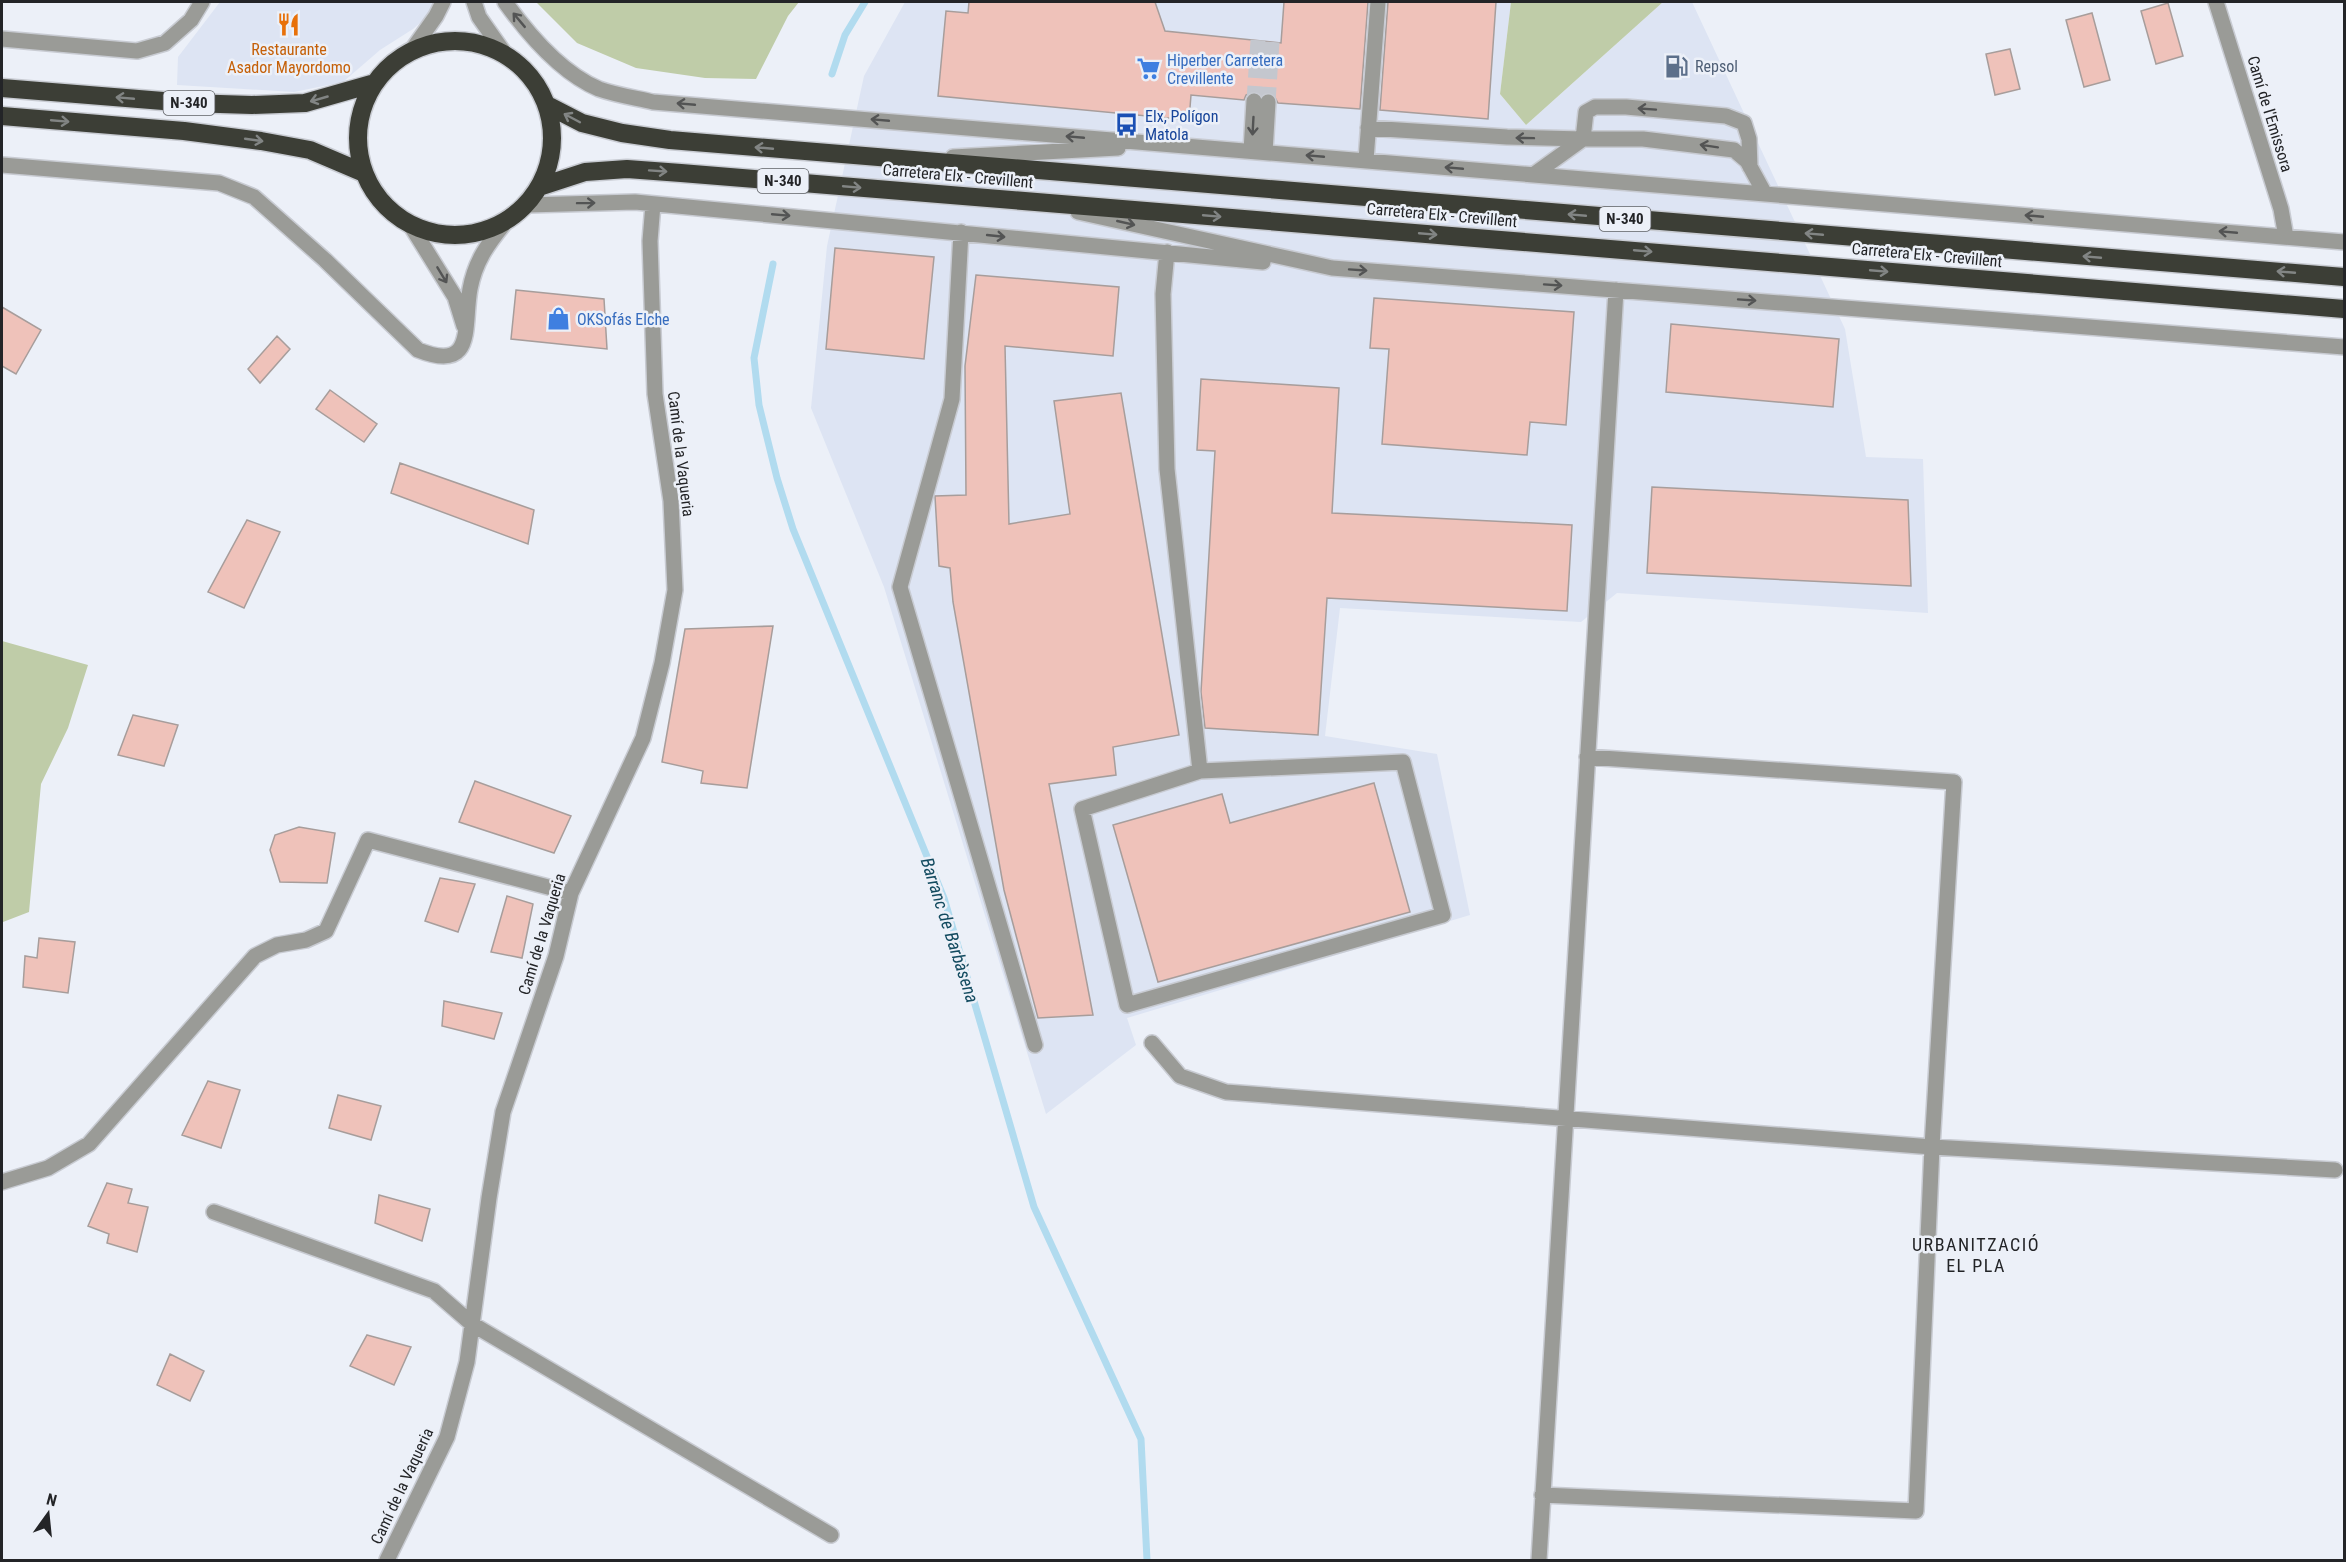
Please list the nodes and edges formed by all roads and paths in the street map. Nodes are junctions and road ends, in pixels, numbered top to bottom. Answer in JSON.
{"nodes":[{"id":1,"x":202,"y":2,"type":"edge"},
{"id":2,"x":442,"y":2,"type":"edge"},
{"id":3,"x":474,"y":2,"type":"edge"},
{"id":4,"x":505,"y":2,"type":"edge"},
{"id":5,"x":1378,"y":2,"type":"edge"},
{"id":6,"x":2216,"y":2,"type":"edge"},
{"id":7,"x":2,"y":39,"type":"edge"},
{"id":8,"x":411,"y":50,"type":"junction"},
{"id":9,"x":504,"y":54,"type":"junction"},
{"id":10,"x":375,"y":83,"type":"junction"},
{"id":11,"x":2,"y":87,"type":"edge"},
{"id":12,"x":1261,"y":101,"type":"tunnel mouth"},
{"id":13,"x":548,"y":105,"type":"junction"},
{"id":14,"x":2,"y":116,"type":"edge"},
{"id":15,"x":1368,"y":128,"type":"junction"},
{"id":16,"x":1583,"y":139,"type":"junction"},
{"id":17,"x":1175,"y":145,"type":"junction"},
{"id":18,"x":1258,"y":152,"type":"junction"},
{"id":19,"x":906,"y":160,"type":"junction"},
{"id":20,"x":1366,"y":160,"type":"junction"},
{"id":21,"x":2,"y":165,"type":"edge"},
{"id":22,"x":1750,"y":167,"type":"junction"},
{"id":23,"x":364,"y":173,"type":"junction"},
{"id":24,"x":1533,"y":175,"type":"junction"},
{"id":25,"x":539,"y":187,"type":"junction"},
{"id":26,"x":1765,"y":194,"type":"junction"},
{"id":27,"x":1028,"y":201,"type":"junction"},
{"id":28,"x":653,"y":204,"type":"junction"},
{"id":29,"x":528,"y":205,"type":"junction"},
{"id":30,"x":504,"y":224,"type":"junction"},
{"id":31,"x":411,"y":225,"type":"junction"},
{"id":32,"x":961,"y":232,"type":"junction"},
{"id":33,"x":2286,"y":237,"type":"junction"},
{"id":34,"x":2344,"y":242,"type":"edge"},
{"id":35,"x":1167,"y":252,"type":"junction"},
{"id":36,"x":1332,"y":268,"type":"junction"},
{"id":37,"x":2344,"y":277,"type":"edge"},
{"id":38,"x":1616,"y":290,"type":"junction"},
{"id":39,"x":2344,"y":309,"type":"edge"},
{"id":40,"x":466,"y":332,"type":"junction"},
{"id":41,"x":2344,"y":348,"type":"edge"},
{"id":42,"x":1587,"y":757,"type":"junction"},
{"id":43,"x":1200,"y":771,"type":"junction"},
{"id":44,"x":571,"y":893,"type":"junction"},
{"id":45,"x":1152,"y":1043,"type":"dead end"},
{"id":46,"x":1035,"y":1045,"type":"dead end"},
{"id":47,"x":1566,"y":1120,"type":"junction"},
{"id":48,"x":1932,"y":1147,"type":"junction"},
{"id":49,"x":2335,"y":1170,"type":"dead end"},
{"id":50,"x":2,"y":1182,"type":"edge"},
{"id":51,"x":214,"y":1212,"type":"dead end"},
{"id":52,"x":472,"y":1324,"type":"junction"},
{"id":53,"x":1542,"y":1495,"type":"junction"},
{"id":54,"x":831,"y":1535,"type":"dead end"},
{"id":55,"x":387,"y":1560,"type":"edge"},
{"id":56,"x":1539,"y":1560,"type":"edge"}],
"edges":[{"from":1,"to":7,"type":"street"},
{"from":2,"to":8,"type":"street"},
{"from":3,"to":9,"type":"street"},
{"from":17,"to":4,"type":"street","one_way":true},
{"from":5,"to":15,"type":"street"},
{"from":6,"to":33,"type":"street","name":"Camí de l'Emissora"},
{"from":8,"to":9,"type":"highway","number":"N-340"},
{"from":8,"to":10,"type":"highway","number":"N-340"},
{"from":9,"to":13,"type":"highway","number":"N-340"},
{"from":10,"to":11,"type":"highway","number":"N-340","one_way":true},
{"from":10,"to":23,"type":"highway","number":"N-340"},
{"from":12,"to":18,"type":"street"},
{"from":19,"to":13,"type":"highway","name":"Carretera Elx - Crevillent","number":"N-340","one_way":true},
{"from":13,"to":25,"type":"highway","number":"N-340"},
{"from":14,"to":23,"type":"highway","number":"N-340","one_way":true},
{"from":16,"to":15,"type":"street","one_way":true},
{"from":15,"to":20,"type":"street"},
{"from":22,"to":16,"type":"street","one_way":true},
{"from":22,"to":16,"type":"street","one_way":true},
{"from":16,"to":24,"type":"street"},
{"from":17,"to":18,"type":"street"},
{"from":17,"to":19,"type":"street"},
{"from":20,"to":18,"type":"street","one_way":true},
{"from":37,"to":19,"type":"highway","name":"Carretera Elx - Crevillent","number":"N-340","one_way":true},
{"from":24,"to":20,"type":"street","one_way":true},
{"from":21,"to":40,"type":"street"},
{"from":22,"to":26,"type":"street"},
{"from":23,"to":31,"type":"highway","number":"N-340"},
{"from":24,"to":26,"type":"street"},
{"from":25,"to":27,"type":"highway","name":"Carretera Elx - Crevillent","number":"N-340","one_way":true},
{"from":25,"to":29,"type":"highway","number":"N-340"},
{"from":33,"to":26,"type":"street","one_way":true},
{"from":27,"to":36,"type":"street","one_way":true},
{"from":27,"to":39,"type":"highway","name":"Carretera Elx - Crevillent","number":"N-340","one_way":true},
{"from":29,"to":28,"type":"street","one_way":true},
{"from":28,"to":32,"type":"street","one_way":true},
{"from":28,"to":44,"type":"street","name":"Camí de la Vaqueria"},
{"from":29,"to":30,"type":"highway","number":"N-340"},
{"from":30,"to":31,"type":"highway","number":"N-340"},
{"from":30,"to":40,"type":"street"},
{"from":31,"to":40,"type":"street","one_way":true},
{"from":32,"to":35,"type":"street","one_way":true},
{"from":32,"to":46,"type":"street"},
{"from":33,"to":34,"type":"street"},
{"from":35,"to":36,"type":"street"},
{"from":35,"to":43,"type":"street"},
{"from":36,"to":38,"type":"street","one_way":true},
{"from":38,"to":41,"type":"street","one_way":true},
{"from":38,"to":42,"type":"street"},
{"from":42,"to":47,"type":"street"},
{"from":42,"to":48,"type":"street"},
{"from":43,"to":43,"type":"street"},
{"from":44,"to":50,"type":"street"},
{"from":44,"to":52,"type":"street","name":"Camí de la Vaqueria"},
{"from":45,"to":47,"type":"street"},
{"from":47,"to":48,"type":"street"},
{"from":47,"to":53,"type":"street"},
{"from":48,"to":49,"type":"street"},
{"from":48,"to":53,"type":"street"},
{"from":51,"to":52,"type":"street"},
{"from":52,"to":54,"type":"street"},
{"from":52,"to":55,"type":"street","name":"Camí de la Vaqueria"},
{"from":53,"to":56,"type":"street"}]}
